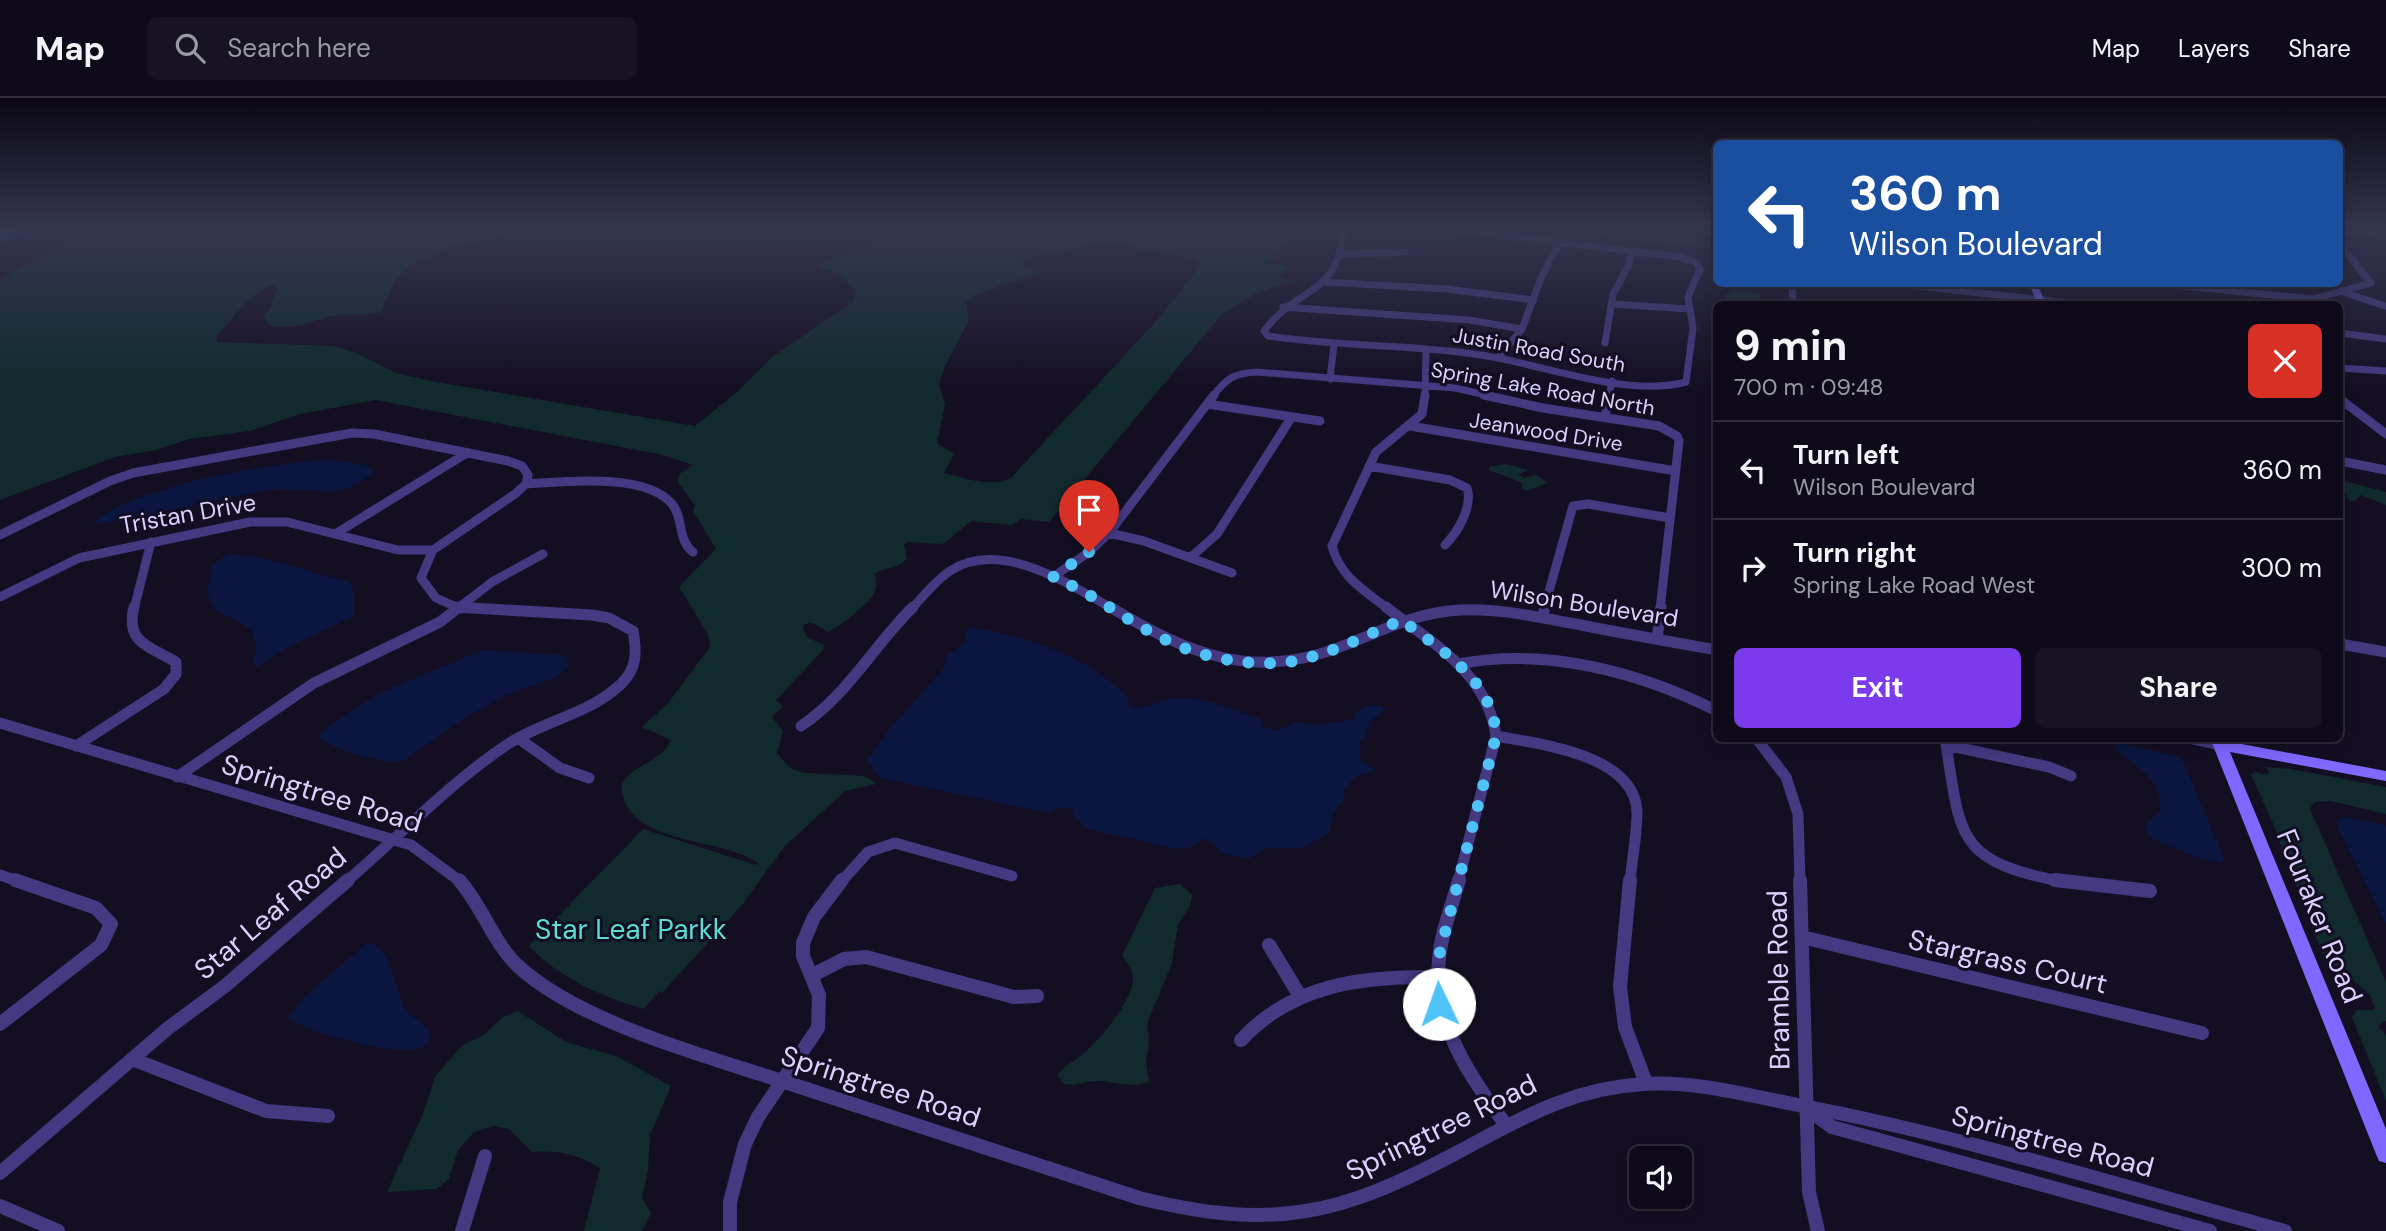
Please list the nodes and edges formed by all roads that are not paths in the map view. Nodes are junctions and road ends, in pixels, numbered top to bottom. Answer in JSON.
{"nodes":[{"id":1,"x":1325,"y":282,"type":"joint"},
{"id":2,"x":1542,"y":282,"type":"edge"},
{"id":3,"x":1619,"y":282,"type":"edge"},
{"id":4,"x":1694,"y":282,"type":"edge"},
{"id":5,"x":2370,"y":282,"type":"edge"},
{"id":6,"x":1924,"y":287,"type":"edge"},
{"id":7,"x":2191,"y":287,"type":"edge"},
{"id":8,"x":2343,"y":292,"type":"junction"},
{"id":9,"x":1534,"y":300,"type":"junction"},
{"id":10,"x":2033,"y":301,"type":"edge"},
{"id":11,"x":1611,"y":304,"type":"junction"},
{"id":12,"x":2385,"y":306,"type":"edge"},
{"id":13,"x":1283,"y":307,"type":"junction"},
{"id":14,"x":1690,"y":309,"type":"junction"},
{"id":15,"x":1522,"y":328,"type":"junction"},
{"id":16,"x":2343,"y":334,"type":"edge"},
{"id":17,"x":2386,"y":339,"type":"edge"},
{"id":18,"x":1605,"y":343,"type":"dead end"},
{"id":19,"x":1334,"y":344,"type":"junction"},
{"id":20,"x":1426,"y":350,"type":"junction"},
{"id":21,"x":1498,"y":358,"type":"junction"},
{"id":22,"x":2343,"y":368,"type":"edge"},
{"id":23,"x":2386,"y":371,"type":"edge"},
{"id":24,"x":1330,"y":379,"type":"junction"},
{"id":25,"x":1612,"y":381,"type":"junction"},
{"id":26,"x":1424,"y":385,"type":"junction"},
{"id":27,"x":2343,"y":401,"type":"edge"},
{"id":28,"x":1207,"y":404,"type":"junction"},
{"id":29,"x":1291,"y":418,"type":"junction"},
{"id":30,"x":1605,"y":418,"type":"junction"},
{"id":31,"x":1320,"y":421,"type":"dead end"},
{"id":32,"x":1410,"y":426,"type":"junction"},
{"id":33,"x":2386,"y":433,"type":"edge"},
{"id":34,"x":467,"y":453,"type":"junction"},
{"id":35,"x":2343,"y":462,"type":"edge"},
{"id":36,"x":1369,"y":466,"type":"junction"},
{"id":37,"x":2386,"y":470,"type":"edge"},
{"id":38,"x":1676,"y":471,"type":"junction"},
{"id":39,"x":526,"y":484,"type":"junction"},
{"id":40,"x":1670,"y":518,"type":"junction"},
{"id":41,"x":1109,"y":533,"type":"junction"},
{"id":42,"x":335,"y":534,"type":"junction"},
{"id":43,"x":0,"y":535,"type":"edge"},
{"id":44,"x":151,"y":542,"type":"junction"},
{"id":45,"x":1445,"y":545,"type":"dead end"},
{"id":46,"x":433,"y":550,"type":"junction"},
{"id":47,"x":693,"y":552,"type":"dead end"},
{"id":48,"x":543,"y":554,"type":"dead end"},
{"id":49,"x":1191,"y":558,"type":"junction"},
{"id":50,"x":1232,"y":573,"type":"dead end"},
{"id":51,"x":1053,"y":577,"type":"junction"},
{"id":52,"x":0,"y":597,"type":"edge"},
{"id":53,"x":459,"y":609,"type":"junction"},
{"id":54,"x":1542,"y":618,"type":"junction"},
{"id":55,"x":1402,"y":620,"type":"junction"},
{"id":56,"x":1657,"y":639,"type":"junction"},
{"id":57,"x":2343,"y":645,"type":"edge"},
{"id":58,"x":1713,"y":649,"type":"edge"},
{"id":59,"x":2386,"y":652,"type":"edge"},
{"id":60,"x":1459,"y":664,"type":"junction"},
{"id":61,"x":1713,"y":709,"type":"edge"},
{"id":62,"x":0,"y":723,"type":"edge"},
{"id":63,"x":801,"y":726,"type":"dead end"},
{"id":64,"x":1496,"y":736,"type":"junction"},
{"id":65,"x":518,"y":738,"type":"junction"},
{"id":66,"x":1759,"y":742,"type":"edge"},
{"id":67,"x":1946,"y":742,"type":"edge"},
{"id":68,"x":2218,"y":742,"type":"edge"},
{"id":69,"x":2223,"y":742,"type":"edge"},
{"id":70,"x":76,"y":746,"type":"junction"},
{"id":71,"x":2071,"y":776,"type":"dead end"},
{"id":72,"x":2386,"y":776,"type":"edge"},
{"id":73,"x":177,"y":777,"type":"junction"},
{"id":74,"x":589,"y":778,"type":"dead end"},
{"id":75,"x":394,"y":839,"type":"junction"},
{"id":76,"x":0,"y":875,"type":"edge"},
{"id":77,"x":1012,"y":876,"type":"dead end"},
{"id":78,"x":2150,"y":891,"type":"dead end"},
{"id":79,"x":1802,"y":937,"type":"junction"},
{"id":80,"x":1269,"y":945,"type":"dead end"},
{"id":81,"x":811,"y":976,"type":"junction"},
{"id":82,"x":1436,"y":977,"type":"junction"},
{"id":83,"x":1037,"y":996,"type":"dead end"},
{"id":84,"x":1300,"y":996,"type":"junction"},
{"id":85,"x":0,"y":1024,"type":"edge"},
{"id":86,"x":2202,"y":1033,"type":"dead end"},
{"id":87,"x":1241,"y":1041,"type":"dead end"},
{"id":88,"x":132,"y":1059,"type":"junction"},
{"id":89,"x":785,"y":1082,"type":"junction"},
{"id":90,"x":1646,"y":1083,"type":"junction"},
{"id":91,"x":1806,"y":1108,"type":"junction"},
{"id":92,"x":328,"y":1116,"type":"dead end"},
{"id":93,"x":1506,"y":1125,"type":"junction"},
{"id":94,"x":2386,"y":1154,"type":"edge"},
{"id":95,"x":485,"y":1156,"type":"dead end"},
{"id":96,"x":0,"y":1173,"type":"edge"},
{"id":97,"x":0,"y":1206,"type":"edge"},
{"id":98,"x":58,"y":1231,"type":"edge"},
{"id":99,"x":461,"y":1231,"type":"edge"},
{"id":100,"x":730,"y":1231,"type":"edge"},
{"id":101,"x":1818,"y":1231,"type":"edge"},
{"id":102,"x":2210,"y":1231,"type":"edge"},
{"id":103,"x":2285,"y":1231,"type":"edge"}],
"edges":[{"from":1,"to":9,"type":"street"},
{"from":1,"to":13,"type":"street"},
{"from":2,"to":9,"type":"street"},
{"from":3,"to":11,"type":"street"},
{"from":4,"to":14,"type":"street"},
{"from":5,"to":8,"type":"street"},
{"from":6,"to":10,"type":"street"},
{"from":7,"to":8,"type":"street"},
{"from":8,"to":12,"type":"street"},
{"from":9,"to":15,"type":"street"},
{"from":11,"to":14,"type":"street"},
{"from":11,"to":18,"type":"street"},
{"from":13,"to":15,"type":"street"},
{"from":13,"to":19,"type":"street","name":"Justin Road South"},
{"from":14,"to":25,"type":"street","name":"Justin Road South"},
{"from":15,"to":21,"type":"street"},
{"from":16,"to":17,"type":"street"},
{"from":19,"to":20,"type":"street","name":"Justin Road South"},
{"from":19,"to":24,"type":"street"},
{"from":20,"to":21,"type":"street","name":"Justin Road South"},
{"from":20,"to":26,"type":"street"},
{"from":21,"to":25,"type":"street","name":"Justin Road South"},
{"from":22,"to":23,"type":"street"},
{"from":24,"to":26,"type":"street","name":"Spring Lake Road North"},
{"from":24,"to":28,"type":"street","name":"Spring Lake Road North"},
{"from":25,"to":30,"type":"street"},
{"from":26,"to":30,"type":"street","name":"Spring Lake Road North"},
{"from":26,"to":32,"type":"street"},
{"from":27,"to":33,"type":"street"},
{"from":28,"to":29,"type":"street"},
{"from":28,"to":41,"type":"street"},
{"from":29,"to":31,"type":"street"},
{"from":29,"to":49,"type":"street"},
{"from":30,"to":38,"type":"street","name":"Spring Lake Road North"},
{"from":32,"to":36,"type":"street"},
{"from":32,"to":38,"type":"street","name":"Jeanwood Drive"},
{"from":34,"to":39,"type":"street"},
{"from":34,"to":42,"type":"street"},
{"from":34,"to":43,"type":"street"},
{"from":35,"to":37,"type":"street"},
{"from":36,"to":45,"type":"street"},
{"from":36,"to":55,"type":"street"},
{"from":38,"to":40,"type":"street"},
{"from":39,"to":46,"type":"street"},
{"from":39,"to":47,"type":"street"},
{"from":40,"to":54,"type":"street"},
{"from":40,"to":56,"type":"street"},
{"from":41,"to":49,"type":"street"},
{"from":41,"to":51,"type":"street"},
{"from":42,"to":44,"type":"street","name":"Tristan Drive"},
{"from":42,"to":46,"type":"street","name":"Tristan Drive"},
{"from":44,"to":52,"type":"street","name":"Tristan Drive"},
{"from":44,"to":70,"type":"street"},
{"from":46,"to":53,"type":"street"},
{"from":48,"to":53,"type":"street"},
{"from":49,"to":50,"type":"street"},
{"from":51,"to":55,"type":"street","name":"Wilson Boulevard"},
{"from":51,"to":63,"type":"street","name":"Wilson Boulevard"},
{"from":53,"to":65,"type":"street","name":"Star Leaf Road"},
{"from":53,"to":73,"type":"street"},
{"from":54,"to":55,"type":"street","name":"Wilson Boulevard"},
{"from":54,"to":56,"type":"street","name":"Wilson Boulevard"},
{"from":55,"to":60,"type":"street"},
{"from":56,"to":58,"type":"street","name":"Wilson Boulevard"},
{"from":57,"to":59,"type":"street"},
{"from":60,"to":61,"type":"street"},
{"from":60,"to":64,"type":"street"},
{"from":62,"to":70,"type":"street","name":"Springtree Road"},
{"from":64,"to":82,"type":"street"},
{"from":64,"to":90,"type":"street"},
{"from":65,"to":74,"type":"street"},
{"from":65,"to":75,"type":"street","name":"Star Leaf Road"},
{"from":66,"to":79,"type":"street","name":"Bramble Road"},
{"from":67,"to":71,"type":"street"},
{"from":67,"to":78,"type":"street"},
{"from":68,"to":94,"type":"main road","name":"Fouraker Road"},
{"from":69,"to":72,"type":"main road"},
{"from":70,"to":73,"type":"street","name":"Springtree Road"},
{"from":73,"to":75,"type":"street","name":"Springtree Road"},
{"from":75,"to":88,"type":"street","name":"Star Leaf Road"},
{"from":75,"to":89,"type":"street","name":"Springtree Road"},
{"from":76,"to":85,"type":"street"},
{"from":77,"to":81,"type":"street"},
{"from":79,"to":86,"type":"street","name":"Stargrass Court"},
{"from":79,"to":91,"type":"street","name":"Bramble Road"},
{"from":80,"to":84,"type":"street"},
{"from":81,"to":83,"type":"street"},
{"from":81,"to":89,"type":"street"},
{"from":82,"to":84,"type":"street"},
{"from":82,"to":93,"type":"street"},
{"from":84,"to":87,"type":"street"},
{"from":88,"to":92,"type":"street"},
{"from":88,"to":96,"type":"street","name":"Star Leaf Road"},
{"from":89,"to":93,"type":"street","name":"Springtree Road"},
{"from":89,"to":100,"type":"street"},
{"from":90,"to":91,"type":"street","name":"Springtree Road"},
{"from":90,"to":93,"type":"street","name":"Springtree Road"},
{"from":91,"to":101,"type":"street","name":"Bramble Road"},
{"from":91,"to":102,"type":"street","name":"Springtree Road"},
{"from":91,"to":103,"type":"street","name":"Springtree Road"},
{"from":95,"to":99,"type":"street"},
{"from":97,"to":98,"type":"street"}]}
